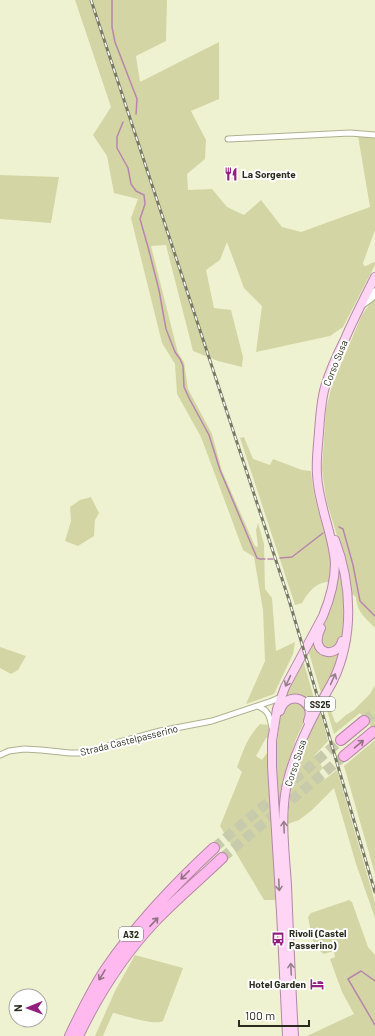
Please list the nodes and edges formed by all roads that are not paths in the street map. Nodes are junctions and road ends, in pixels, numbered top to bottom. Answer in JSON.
{"nodes":[{"id":1,"x":375,"y":136,"type":"edge"},
{"id":2,"x":228,"y":139,"type":"dead end"},
{"id":3,"x":375,"y":276,"type":"edge"},
{"id":4,"x":375,"y":292,"type":"edge"},
{"id":5,"x":360,"y":306,"type":"junction"},
{"id":6,"x":322,"y":504,"type":"junction"},
{"id":7,"x":330,"y":597,"type":"junction"},
{"id":8,"x":348,"y":610,"type":"junction"},
{"id":9,"x":281,"y":697,"type":"junction"},
{"id":10,"x":257,"y":706,"type":"junction"},
{"id":11,"x":364,"y":721,"type":"tunnel mouth"},
{"id":12,"x":273,"y":731,"type":"junction"},
{"id":13,"x":373,"y":732,"type":"dead end"},
{"id":14,"x":341,"y":740,"type":"tunnel mouth"},
{"id":15,"x":297,"y":752,"type":"junction"},
{"id":16,"x":0,"y":755,"type":"edge"},
{"id":17,"x":344,"y":756,"type":"tunnel mouth"},
{"id":18,"x":214,"y":848,"type":"tunnel mouth"},
{"id":19,"x":222,"y":858,"type":"tunnel mouth"},
{"id":20,"x":70,"y":1036,"type":"edge"},
{"id":21,"x":78,"y":1036,"type":"edge"},
{"id":22,"x":287,"y":1036,"type":"edge"},
{"id":23,"x":294,"y":1036,"type":"edge"}],
"edges":[{"from":1,"to":2,"type":"street"},
{"from":3,"to":5,"type":"main road","name":"Corso Susa","number":"SS25"},
{"from":4,"to":5,"type":"street"},
{"from":5,"to":6,"type":"main road","name":"Corso Susa","number":"SS25"},
{"from":6,"to":7,"type":"main road","name":"Corso Susa","number":"SS25"},
{"from":6,"to":8,"type":"main road","name":"Corso Susa","number":"SS25"},
{"from":7,"to":8,"type":"main road"},
{"from":7,"to":9,"type":"main road","name":"Corso Susa","number":"SS25","one_way":true},
{"from":15,"to":8,"type":"main road","name":"Corso Susa","number":"SS25","one_way":true},
{"from":9,"to":10,"type":"street","name":"Strada Castelpasserino"},
{"from":9,"to":12,"type":"main road","name":"Corso Susa","number":"SS25"},
{"from":10,"to":12,"type":"street"},
{"from":10,"to":16,"type":"street","name":"Strada Castelpasserino"},
{"from":11,"to":14,"type":"highway"},
{"from":12,"to":15,"type":"main road"},
{"from":12,"to":22,"type":"main road","name":"Corso Susa","number":"SS25","one_way":true},
{"from":17,"to":13,"type":"highway","one_way":true},
{"from":23,"to":15,"type":"main road","name":"Corso Susa","number":"SS25","one_way":true},
{"from":18,"to":20,"type":"highway","number":"A32","one_way":true},
{"from":21,"to":19,"type":"highway","number":"A32","one_way":true}]}
